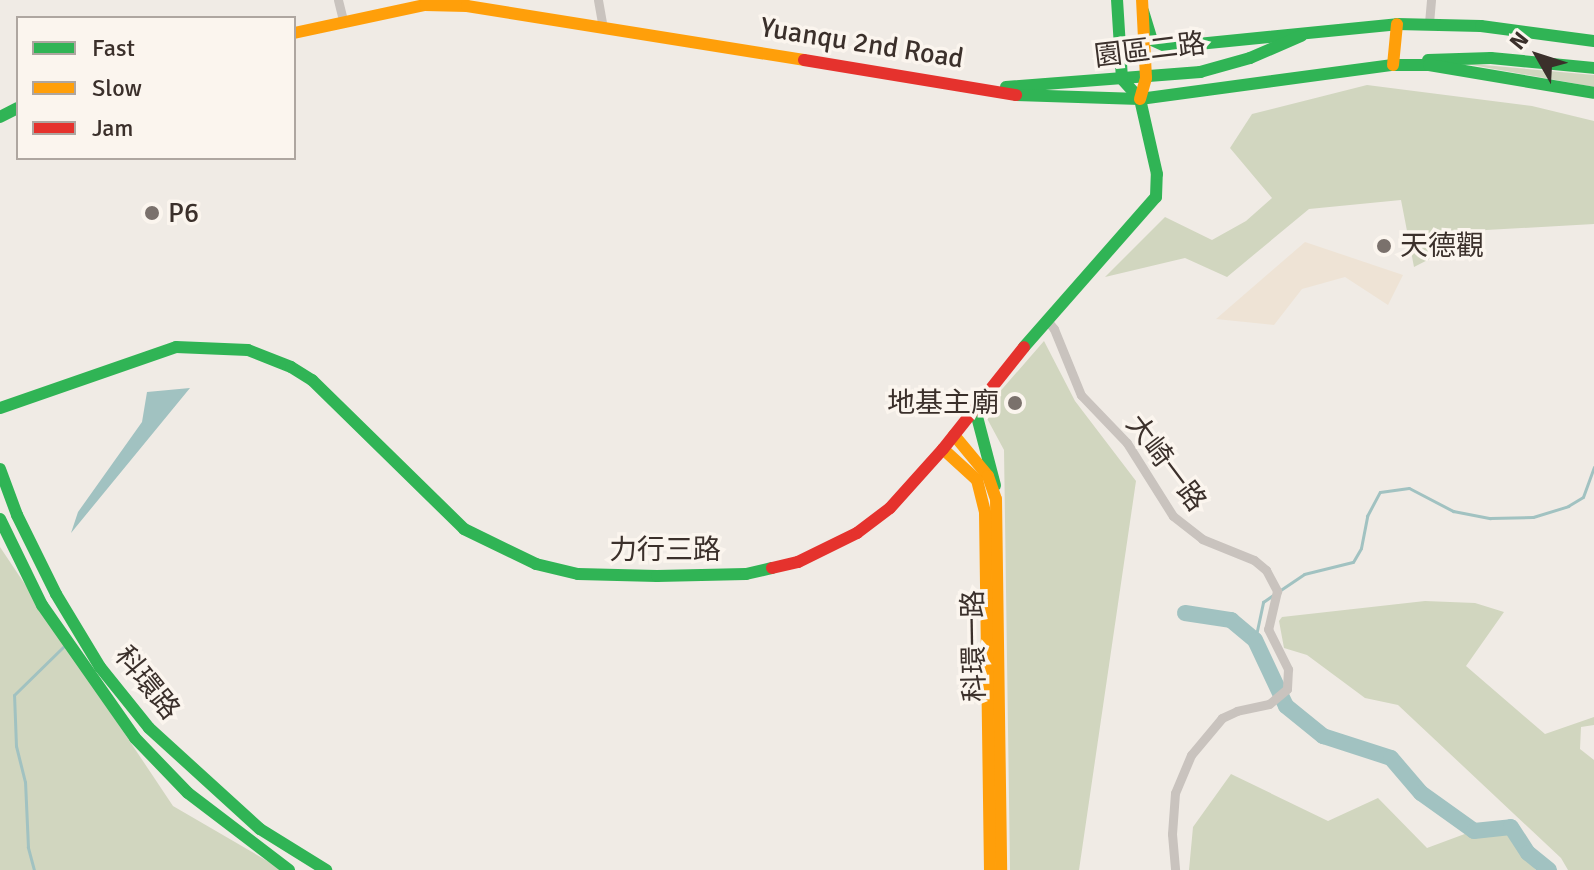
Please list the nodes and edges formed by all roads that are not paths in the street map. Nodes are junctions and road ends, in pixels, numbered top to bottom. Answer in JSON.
{"nodes":[{"id":1,"x":338,"y":0,"type":"edge"},
{"id":2,"x":598,"y":0,"type":"edge"},
{"id":3,"x":1117,"y":0,"type":"edge"},
{"id":4,"x":1431,"y":0,"type":"edge"},
{"id":5,"x":1142,"y":6,"type":"edge"},
{"id":6,"x":343,"y":20,"type":"junction"},
{"id":7,"x":1429,"y":23,"type":"junction"},
{"id":8,"x":1397,"y":24,"type":"junction"},
{"id":9,"x":603,"y":27,"type":"junction"},
{"id":10,"x":1312,"y":31,"type":"junction"},
{"id":11,"x":296,"y":32,"type":"edge"},
{"id":12,"x":1594,"y":41,"type":"edge"},
{"id":13,"x":1393,"y":65,"type":"junction"},
{"id":14,"x":1594,"y":68,"type":"edge"},
{"id":15,"x":1146,"y":78,"type":"junction"},
{"id":16,"x":1122,"y":79,"type":"junction"},
{"id":17,"x":987,"y":88,"type":"junction"},
{"id":18,"x":1594,"y":93,"type":"edge"},
{"id":19,"x":1140,"y":99,"type":"junction"},
{"id":20,"x":1046,"y":319,"type":"junction"},
{"id":21,"x":0,"y":408,"type":"edge"},
{"id":22,"x":975,"y":409,"type":"junction"},
{"id":23,"x":954,"y":435,"type":"junction"},
{"id":24,"x":943,"y":449,"type":"junction"},
{"id":25,"x":0,"y":469,"type":"edge"},
{"id":26,"x":995,"y":492,"type":"junction"},
{"id":27,"x":1,"y":522,"type":"edge"},
{"id":28,"x":289,"y":870,"type":"edge"},
{"id":29,"x":326,"y":870,"type":"edge"},
{"id":30,"x":990,"y":870,"type":"edge"},
{"id":31,"x":1001,"y":870,"type":"edge"},
{"id":32,"x":1175,"y":870,"type":"edge"}],
"edges":[{"from":1,"to":6,"type":"street"},
{"from":2,"to":9,"type":"street"},
{"from":3,"to":16,"type":"street"},
{"from":4,"to":7,"type":"street"},
{"from":5,"to":10,"type":"street"},
{"from":5,"to":15,"type":"street","name":"力行三路"},
{"from":6,"to":9,"type":"street","name":"Yuanqu 2nd Road"},
{"from":6,"to":11,"type":"street","name":"Yuanqu 2nd Road"},
{"from":7,"to":8,"type":"street"},
{"from":7,"to":12,"type":"street"},
{"from":8,"to":10,"type":"street"},
{"from":8,"to":13,"type":"street"},
{"from":9,"to":17,"type":"street","name":"Yuanqu 2nd Road"},
{"from":10,"to":15,"type":"street","name":"園區二路"},
{"from":13,"to":14,"type":"street"},
{"from":13,"to":18,"type":"street"},
{"from":13,"to":19,"type":"street","name":"園區二路"},
{"from":15,"to":16,"type":"street","name":"園區二路"},
{"from":15,"to":19,"type":"street","name":"力行三路"},
{"from":16,"to":17,"type":"street","name":"園區二路"},
{"from":16,"to":19,"type":"street","name":"力行三路"},
{"from":17,"to":19,"type":"street","name":"Yuanqu 2nd Road"},
{"from":19,"to":20,"type":"street","name":"力行三路"},
{"from":20,"to":22,"type":"street","name":"力行三路"},
{"from":20,"to":32,"type":"street","name":"大崎一路"},
{"from":21,"to":24,"type":"street","name":"力行三路"},
{"from":22,"to":23,"type":"street","name":"力行三路"},
{"from":22,"to":26,"type":"street","name":"科環一路"},
{"from":23,"to":24,"type":"street","name":"力行三路"},
{"from":23,"to":26,"type":"street"},
{"from":24,"to":30,"type":"street","name":"科環一路"},
{"from":25,"to":29,"type":"street","name":"科環路"},
{"from":26,"to":31,"type":"street","name":"科環一路"},
{"from":27,"to":28,"type":"street","name":"科環路"}]}
